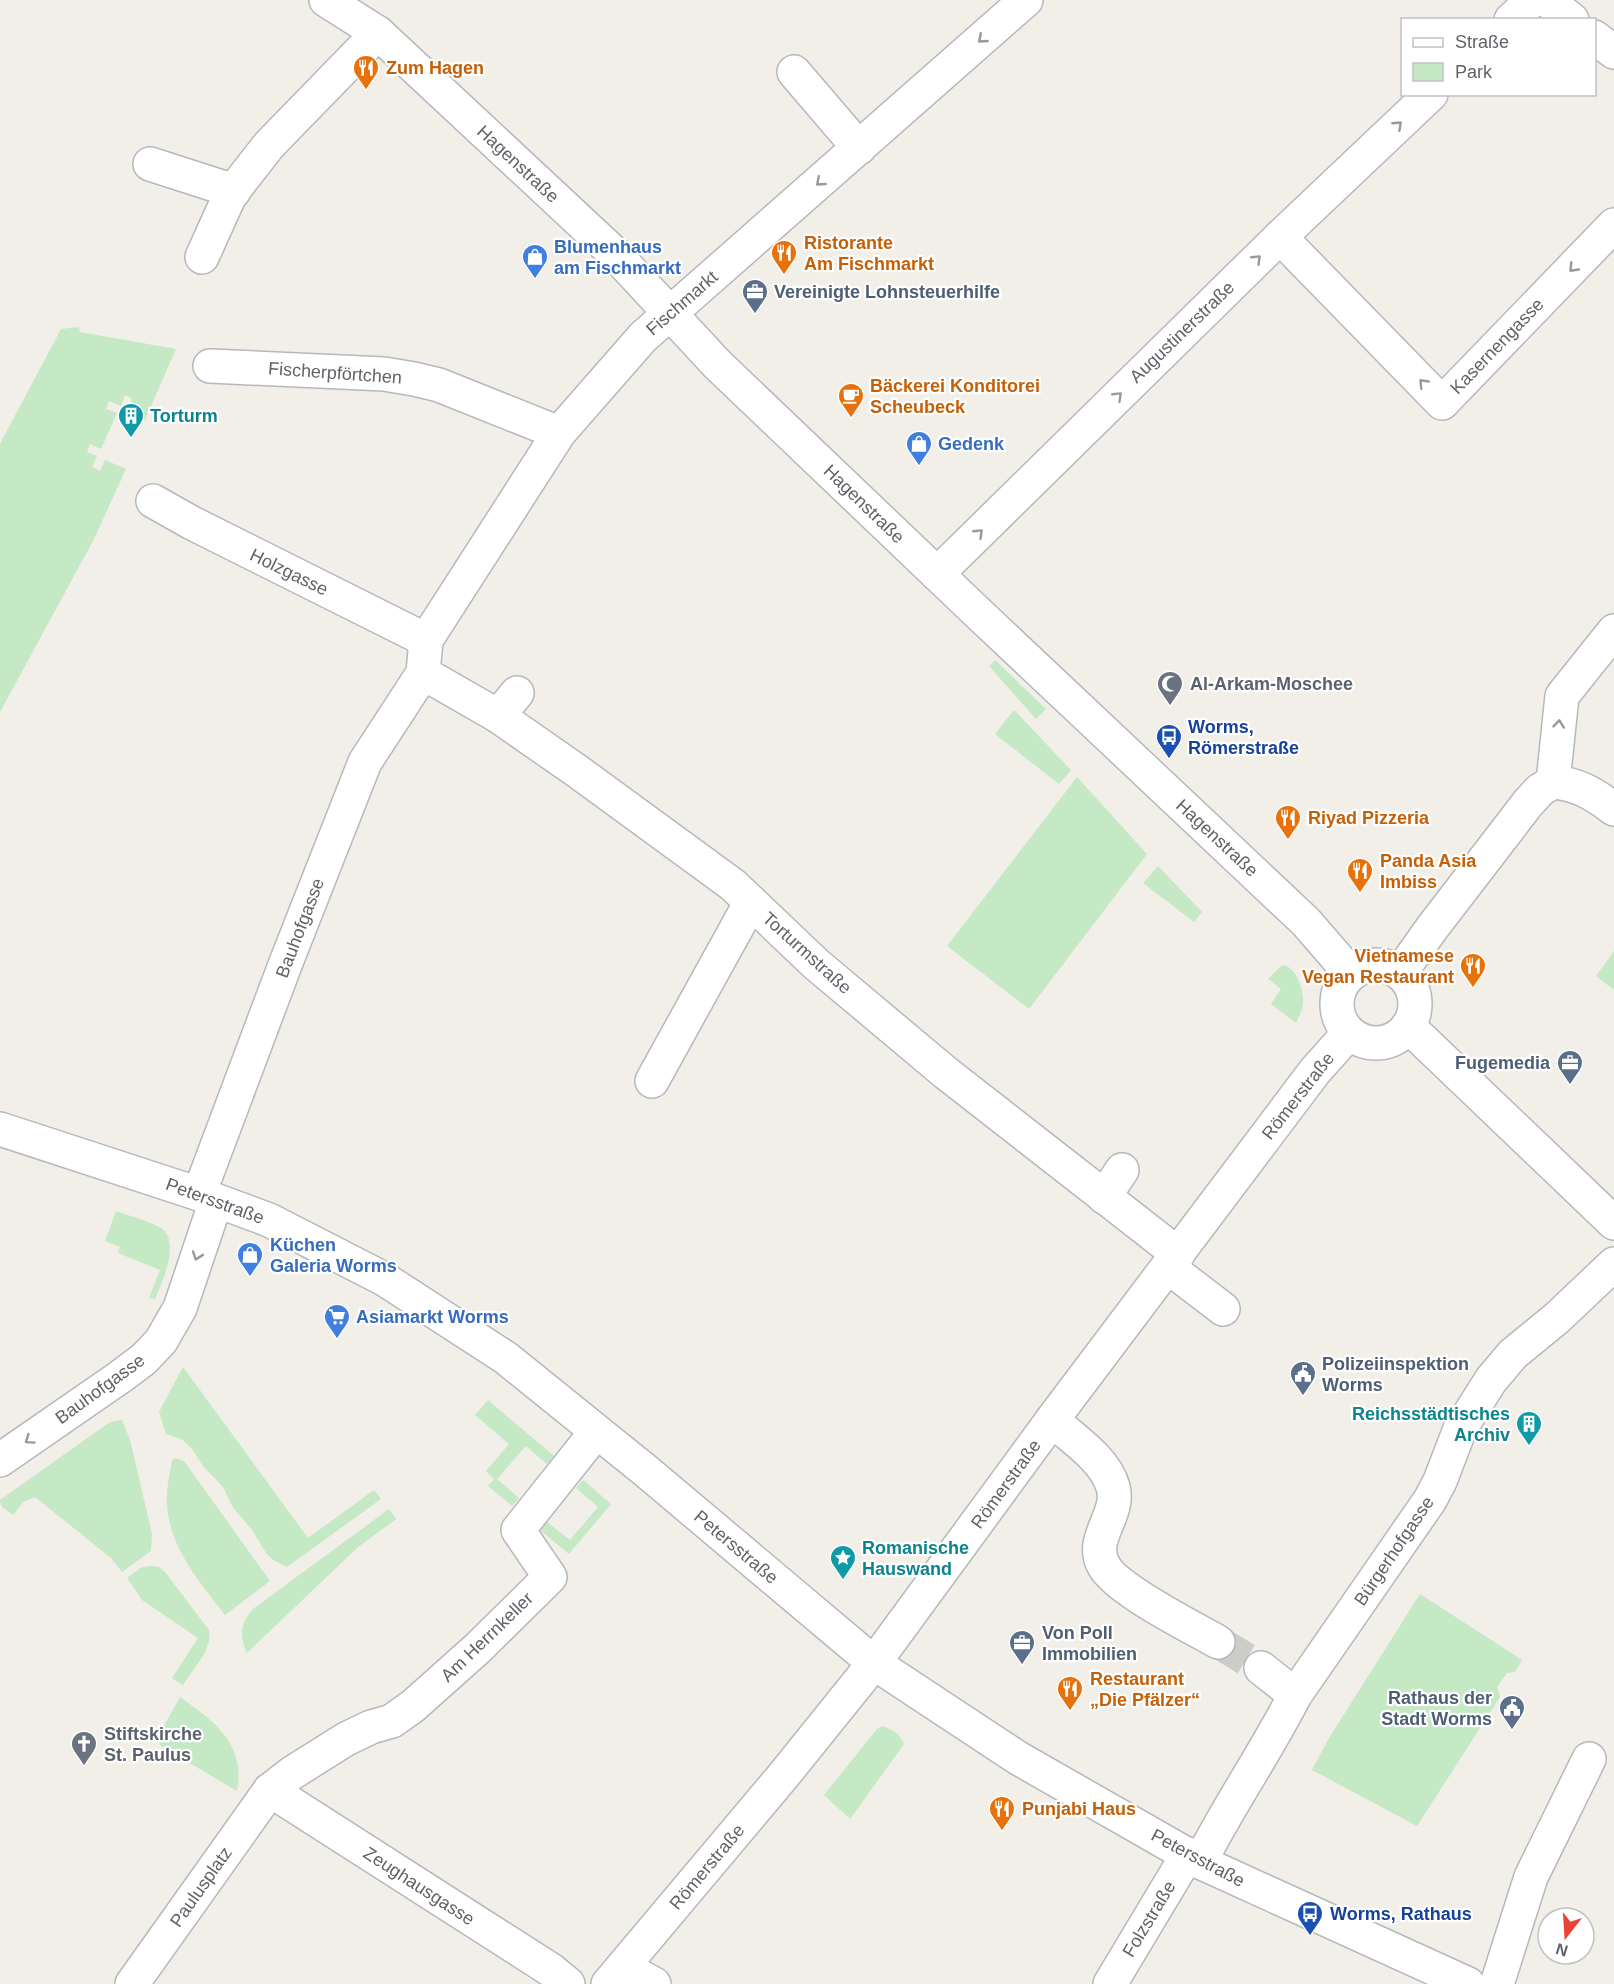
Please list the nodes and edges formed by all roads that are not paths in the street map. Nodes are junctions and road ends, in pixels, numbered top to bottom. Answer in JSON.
{"nodes":[{"id":1,"x":326,"y":0,"type":"edge"},
{"id":2,"x":1532,"y":0,"type":"edge"},
{"id":3,"x":1547,"y":0,"type":"edge"},
{"id":4,"x":1011,"y":5,"type":"edge"},
{"id":5,"x":1513,"y":18,"type":"edge"},
{"id":6,"x":1570,"y":18,"type":"edge"},
{"id":7,"x":378,"y":33,"type":"junction"},
{"id":8,"x":1596,"y":38,"type":"edge"},
{"id":9,"x":1614,"y":52,"type":"edge"},
{"id":10,"x":794,"y":72,"type":"dead end"},
{"id":11,"x":1429,"y":96,"type":"edge"},
{"id":12,"x":858,"y":148,"type":"junction"},
{"id":13,"x":150,"y":164,"type":"dead end"},
{"id":14,"x":234,"y":191,"type":"junction"},
{"id":15,"x":1614,"y":225,"type":"edge"},
{"id":16,"x":1280,"y":237,"type":"junction"},
{"id":17,"x":202,"y":257,"type":"dead end"},
{"id":18,"x":671,"y":313,"type":"junction"},
{"id":19,"x":210,"y":366,"type":"dead end"},
{"id":20,"x":559,"y":433,"type":"junction"},
{"id":21,"x":153,"y":501,"type":"dead end"},
{"id":22,"x":937,"y":574,"type":"junction"},
{"id":23,"x":1614,"y":631,"type":"edge"},
{"id":24,"x":426,"y":640,"type":"junction"},
{"id":25,"x":423,"y":673,"type":"junction"},
{"id":26,"x":1553,"y":782,"type":"junction"},
{"id":27,"x":1614,"y":809,"type":"edge"},
{"id":28,"x":751,"y":902,"type":"junction"},
{"id":29,"x":1351,"y":974,"type":"junction"},
{"id":30,"x":1400,"y":974,"type":"junction"},
{"id":31,"x":1408,"y":1026,"type":"junction"},
{"id":32,"x":1349,"y":1032,"type":"junction"},
{"id":33,"x":652,"y":1081,"type":"dead end"},
{"id":34,"x":0,"y":1129,"type":"edge"},
{"id":35,"x":1122,"y":1170,"type":"dead end"},
{"id":36,"x":208,"y":1197,"type":"junction"},
{"id":37,"x":1104,"y":1197,"type":"junction"},
{"id":38,"x":1614,"y":1223,"type":"edge"},
{"id":39,"x":1173,"y":1260,"type":"junction"},
{"id":40,"x":1614,"y":1264,"type":"edge"},
{"id":41,"x":1222,"y":1309,"type":"dead end"},
{"id":42,"x":1052,"y":1420,"type":"junction"},
{"id":43,"x":596,"y":1432,"type":"junction"},
{"id":44,"x":0,"y":1460,"type":"edge"},
{"id":45,"x":1218,"y":1642,"type":"tunnel mouth"},
{"id":46,"x":874,"y":1663,"type":"junction"},
{"id":47,"x":1261,"y":1668,"type":"tunnel mouth"},
{"id":48,"x":1295,"y":1695,"type":"junction"},
{"id":49,"x":1589,"y":1759,"type":"dead end"},
{"id":50,"x":270,"y":1790,"type":"junction"},
{"id":51,"x":1194,"y":1858,"type":"junction"},
{"id":52,"x":616,"y":1976,"type":"edge"},
{"id":53,"x":132,"y":1984,"type":"edge"},
{"id":54,"x":568,"y":1984,"type":"edge"},
{"id":55,"x":654,"y":1984,"type":"edge"},
{"id":56,"x":1110,"y":1984,"type":"edge"},
{"id":57,"x":1468,"y":1984,"type":"edge"},
{"id":58,"x":1497,"y":1984,"type":"edge"}],
"edges":[{"from":1,"to":7,"type":"street","name":"Hagenstraße"},
{"from":2,"to":5,"type":"street"},
{"from":3,"to":6,"type":"street"},
{"from":4,"to":12,"type":"street","name":"Fischmarkt","one_way":true},
{"from":7,"to":14,"type":"street"},
{"from":7,"to":18,"type":"street","name":"Hagenstraße"},
{"from":8,"to":9,"type":"street"},
{"from":10,"to":12,"type":"street"},
{"from":16,"to":11,"type":"street","name":"Augustinerstraße","one_way":true},
{"from":12,"to":18,"type":"street","name":"Fischmarkt","one_way":true},
{"from":13,"to":14,"type":"street"},
{"from":14,"to":17,"type":"street"},
{"from":15,"to":16,"type":"street","name":"Kasernengasse","one_way":true},
{"from":22,"to":16,"type":"street","name":"Augustinerstraße","one_way":true},
{"from":18,"to":20,"type":"street","name":"Fischmarkt"},
{"from":18,"to":22,"type":"street","name":"Hagenstraße"},
{"from":19,"to":20,"type":"street","name":"Fischerpförtchen"},
{"from":20,"to":24,"type":"street","name":"Fischmarkt"},
{"from":21,"to":24,"type":"street","name":"Holzgasse"},
{"from":22,"to":29,"type":"street","name":"Hagenstraße"},
{"from":26,"to":23,"type":"street","one_way":true},
{"from":24,"to":25,"type":"street","name":"Fischmarkt"},
{"from":25,"to":28,"type":"street","name":"Torturmstraße"},
{"from":25,"to":36,"type":"street","name":"Bauhofgasse"},
{"from":26,"to":27,"type":"street"},
{"from":26,"to":30,"type":"street"},
{"from":28,"to":33,"type":"street"},
{"from":28,"to":37,"type":"street","name":"Torturmstraße"},
{"from":29,"to":30,"type":"street"},
{"from":29,"to":32,"type":"street"},
{"from":30,"to":31,"type":"street"},
{"from":31,"to":32,"type":"street"},
{"from":31,"to":38,"type":"street"},
{"from":32,"to":39,"type":"street","name":"Römerstraße"},
{"from":34,"to":36,"type":"street","name":"Petersstraße"},
{"from":35,"to":37,"type":"street"},
{"from":36,"to":43,"type":"street","name":"Petersstraße"},
{"from":36,"to":44,"type":"street","name":"Bauhofgasse","one_way":true},
{"from":37,"to":39,"type":"street","name":"Torturmstraße"},
{"from":39,"to":41,"type":"street","name":"Torturmstraße"},
{"from":39,"to":42,"type":"street","name":"Römerstraße"},
{"from":40,"to":48,"type":"street","name":"Bürgerhofgasse"},
{"from":42,"to":45,"type":"street"},
{"from":42,"to":46,"type":"street","name":"Römerstraße"},
{"from":43,"to":46,"type":"street","name":"Petersstraße"},
{"from":43,"to":50,"type":"street","name":"Am Herrnkeller"},
{"from":46,"to":51,"type":"street","name":"Petersstraße"},
{"from":46,"to":52,"type":"street","name":"Römerstraße"},
{"from":47,"to":48,"type":"street"},
{"from":48,"to":51,"type":"street","name":"Bürgerhofgasse"},
{"from":49,"to":58,"type":"street"},
{"from":50,"to":53,"type":"street","name":"Paulusplatz"},
{"from":50,"to":54,"type":"street","name":"Zeughausgasse"},
{"from":51,"to":56,"type":"street","name":"Folzstraße"},
{"from":51,"to":57,"type":"street","name":"Petersstraße"},
{"from":52,"to":55,"type":"street"}]}
